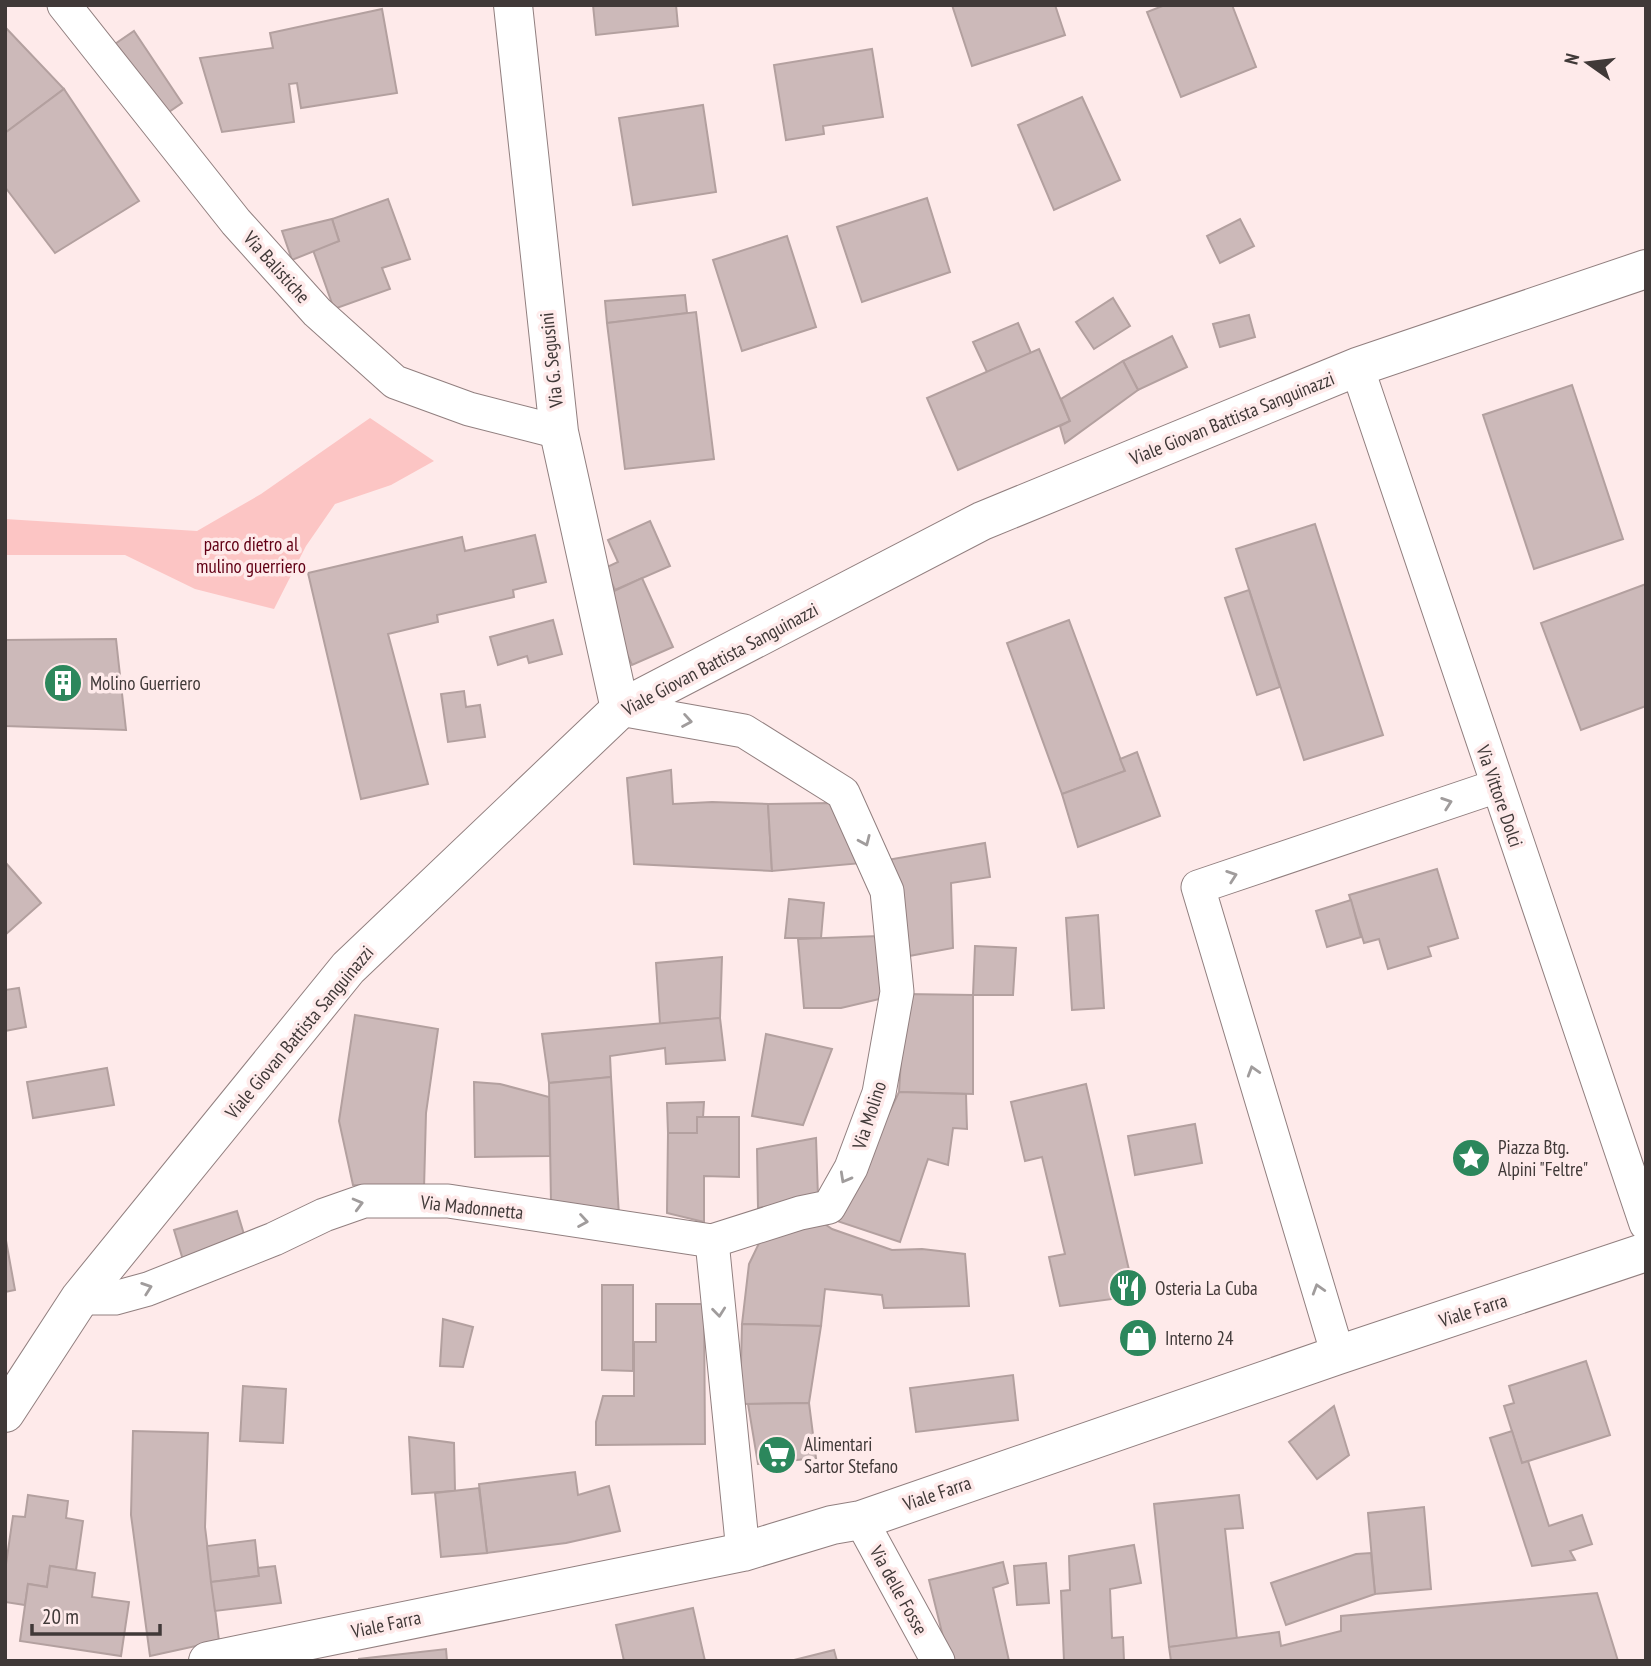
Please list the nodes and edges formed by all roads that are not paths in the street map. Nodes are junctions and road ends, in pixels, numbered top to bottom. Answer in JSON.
{"nodes":[{"id":1,"x":64,"y":5,"type":"edge"},
{"id":2,"x":513,"y":5,"type":"edge"},
{"id":3,"x":1646,"y":269,"type":"edge"},
{"id":4,"x":1357,"y":367,"type":"junction"},
{"id":5,"x":559,"y":432,"type":"junction"},
{"id":6,"x":620,"y":709,"type":"junction"},
{"id":7,"x":1497,"y":786,"type":"junction"},
{"id":8,"x":1646,"y":1224,"type":"edge"},
{"id":9,"x":712,"y":1241,"type":"junction"},
{"id":10,"x":1646,"y":1252,"type":"edge"},
{"id":11,"x":80,"y":1298,"type":"junction"},
{"id":12,"x":1338,"y":1354,"type":"junction"},
{"id":13,"x":8,"y":1402,"type":"edge"},
{"id":14,"x":861,"y":1520,"type":"junction"},
{"id":15,"x":743,"y":1552,"type":"junction"},
{"id":16,"x":208,"y":1661,"type":"edge"},
{"id":17,"x":938,"y":1661,"type":"edge"}],
"edges":[{"from":1,"to":5,"type":"street","name":"Via Balistiche"},
{"from":2,"to":5,"type":"street","name":"Via G. Segusini"},
{"from":3,"to":4,"type":"street","name":"Viale Giovan Battista Sanguinazzi"},
{"from":4,"to":6,"type":"street","name":"Viale Giovan Battista Sanguinazzi"},
{"from":4,"to":7,"type":"street","name":"Via Vittore Dolci"},
{"from":5,"to":6,"type":"street","name":"Via G. Segusini"},
{"from":6,"to":9,"type":"street","name":"Via Molino","one_way":true},
{"from":6,"to":11,"type":"street","name":"Viale Giovan Battista Sanguinazzi"},
{"from":7,"to":8,"type":"street","name":"Via Vittore Dolci"},
{"from":12,"to":7,"type":"street","one_way":true},
{"from":11,"to":9,"type":"street","name":"Via Madonnetta","one_way":true},
{"from":9,"to":15,"type":"street","one_way":true},
{"from":10,"to":12,"type":"street","name":"Viale Farra"},
{"from":11,"to":13,"type":"street","name":"Viale Giovan Battista Sanguinazzi"},
{"from":12,"to":14,"type":"street","name":"Viale Farra"},
{"from":14,"to":15,"type":"street","name":"Viale Farra"},
{"from":14,"to":17,"type":"street","name":"Via delle Fosse"},
{"from":15,"to":16,"type":"street","name":"Viale Farra"}]}
